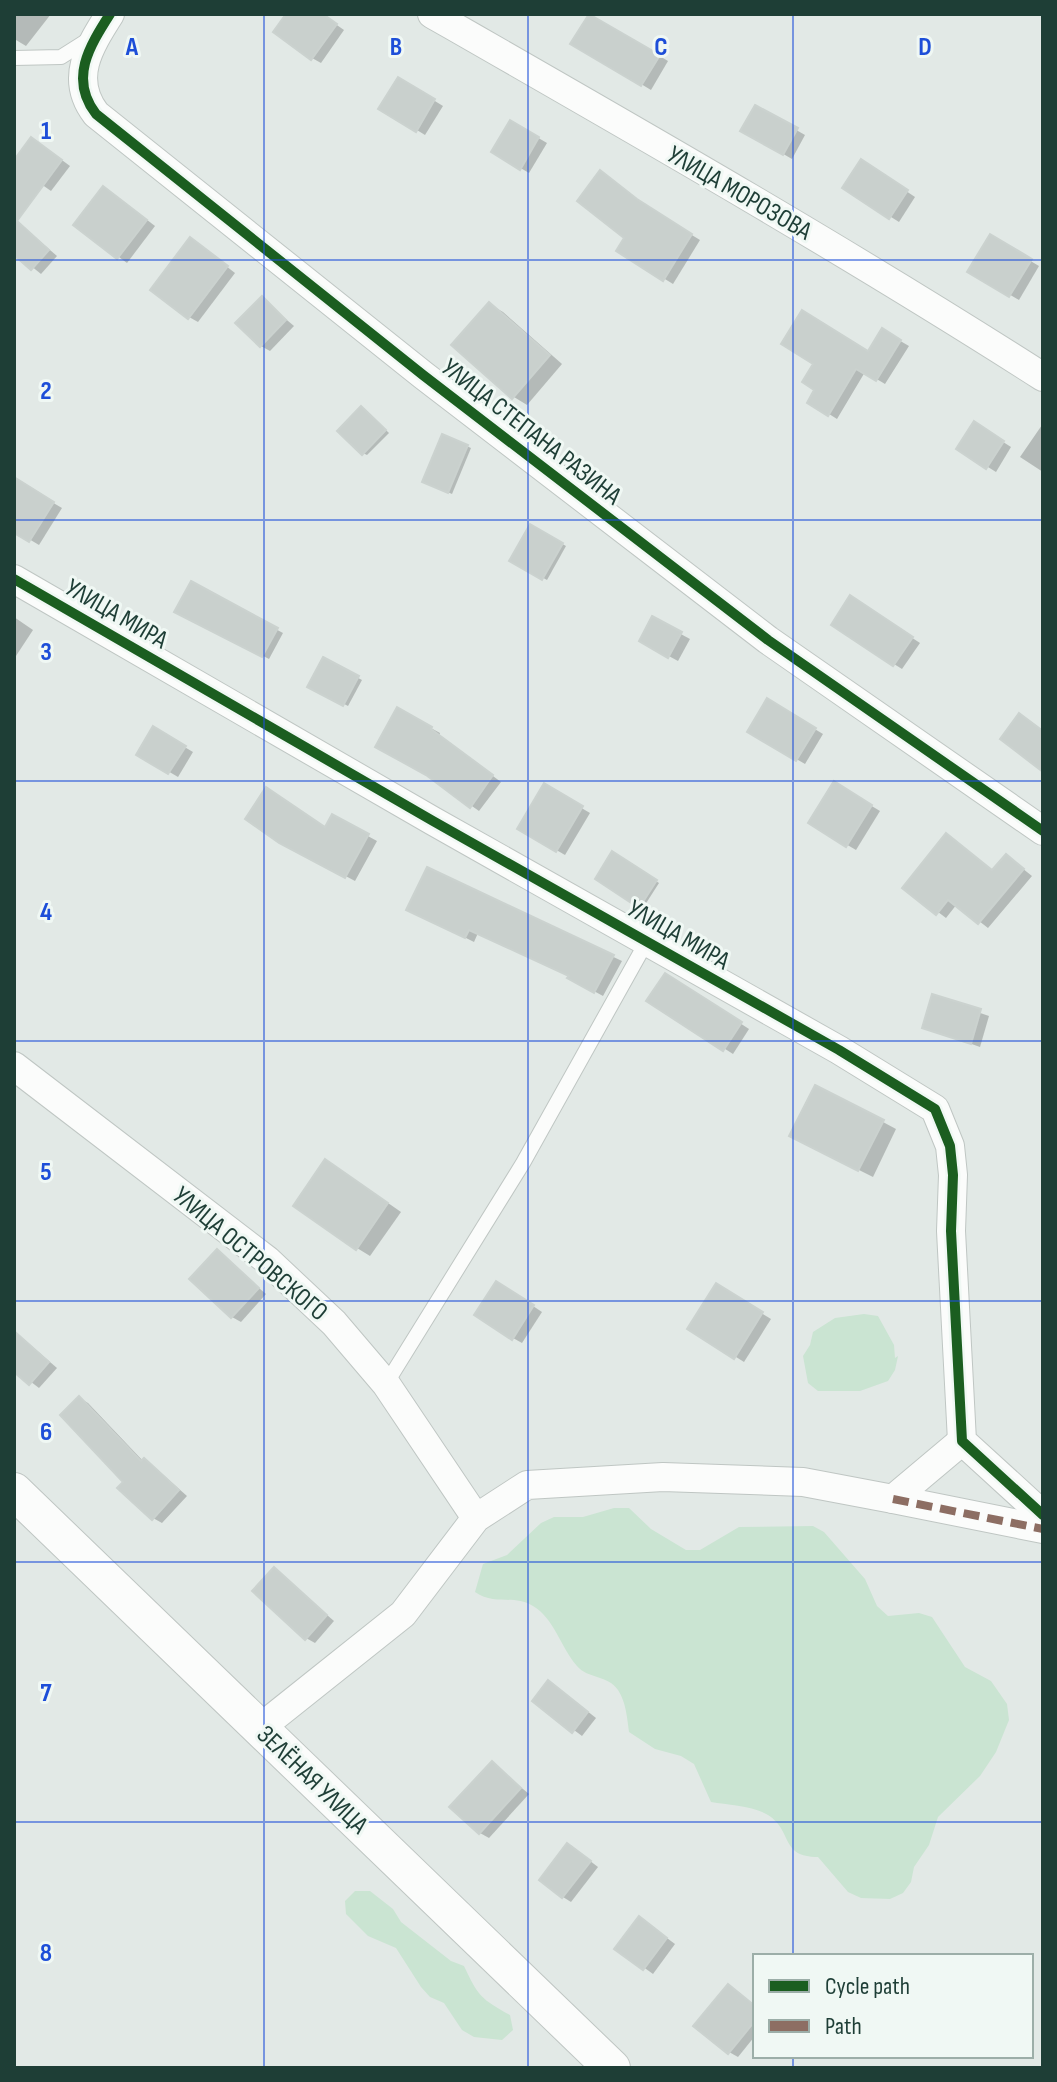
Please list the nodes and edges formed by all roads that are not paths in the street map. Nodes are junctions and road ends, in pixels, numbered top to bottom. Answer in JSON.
{"nodes":[{"id":1,"x":432,"y":14,"type":"edge"},
{"id":2,"x":104,"y":24,"type":"edge"},
{"id":3,"x":14,"y":58,"type":"edge"},
{"id":4,"x":1043,"y":377,"type":"edge"},
{"id":5,"x":14,"y":579,"type":"edge"},
{"id":6,"x":1043,"y":831,"type":"edge"},
{"id":7,"x":647,"y":941,"type":"junction"},
{"id":8,"x":14,"y":1066,"type":"edge"},
{"id":9,"x":386,"y":1384,"type":"junction"},
{"id":10,"x":962,"y":1441,"type":"junction"},
{"id":11,"x":14,"y":1491,"type":"edge"},
{"id":12,"x":893,"y":1499,"type":"junction"},
{"id":13,"x":1043,"y":1515,"type":"edge"},
{"id":14,"x":476,"y":1518,"type":"junction"},
{"id":15,"x":1043,"y":1529,"type":"edge"},
{"id":16,"x":260,"y":1728,"type":"junction"},
{"id":17,"x":612,"y":2068,"type":"edge"}],
"edges":[{"from":1,"to":4,"type":"street","name":"УЛИЦА МОРОЗОВА"},
{"from":2,"to":3,"type":"lane"},
{"from":2,"to":6,"type":"street","name":"УЛИЦА СТЕПАНА РАЗИНА"},
{"from":5,"to":7,"type":"street","name":"УЛИЦА МИРА"},
{"from":7,"to":9,"type":"lane"},
{"from":7,"to":10,"type":"street","name":"УЛИЦА МИРА"},
{"from":8,"to":9,"type":"street","name":"УЛИЦА ОСТРОВСКОГО"},
{"from":9,"to":14,"type":"street","name":"УЛИЦА ОСТРОВСКОГО"},
{"from":10,"to":12,"type":"street"},
{"from":10,"to":13,"type":"street"},
{"from":11,"to":16,"type":"street","name":"ЗЕЛЁНАЯ УЛИЦА"},
{"from":12,"to":14,"type":"street"},
{"from":12,"to":15,"type":"street"},
{"from":14,"to":16,"type":"street"},
{"from":16,"to":17,"type":"street","name":"ЗЕЛЁНАЯ УЛИЦА"}]}
